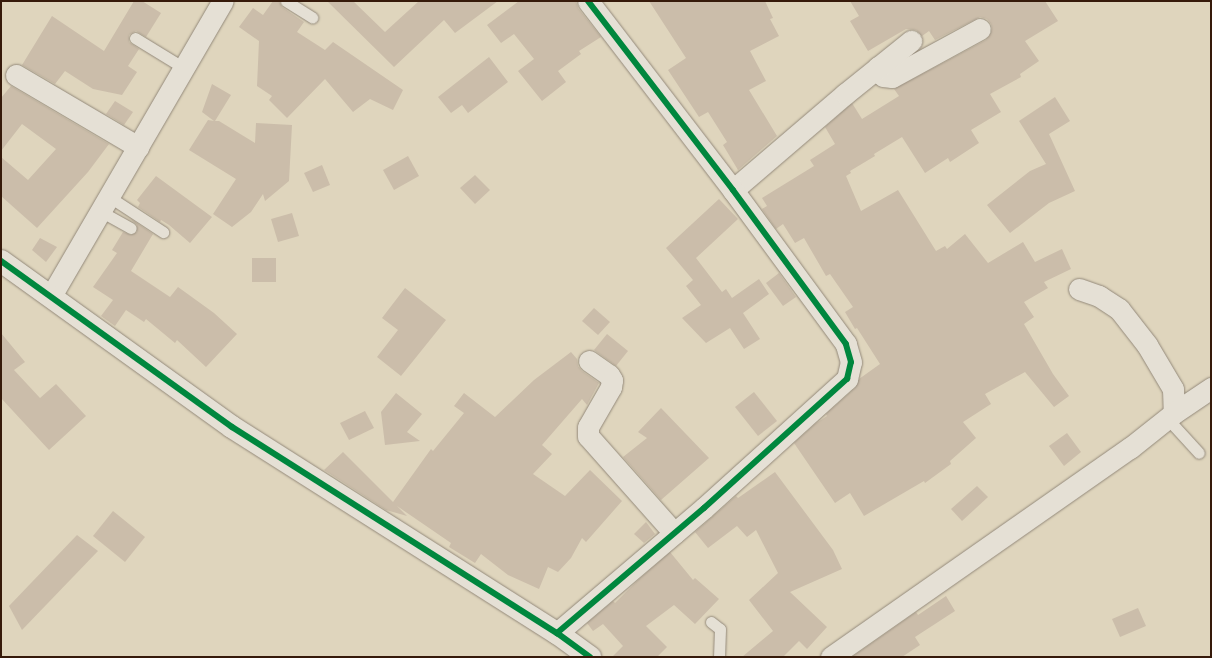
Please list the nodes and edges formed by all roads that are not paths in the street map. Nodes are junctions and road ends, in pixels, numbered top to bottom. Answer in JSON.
{"nodes":[{"id":1,"x":223,"y":1,"type":"edge"},
{"id":2,"x":286,"y":1,"type":"edge"},
{"id":3,"x":588,"y":1,"type":"edge"},
{"id":4,"x":312,"y":17,"type":"dead end"},
{"id":5,"x":980,"y":29,"type":"dead end"},
{"id":6,"x":135,"y":38,"type":"dead end"},
{"id":7,"x":911,"y":41,"type":"dead end"},
{"id":8,"x":878,"y":67,"type":"junction"},
{"id":9,"x":184,"y":68,"type":"junction"},
{"id":10,"x":16,"y":75,"type":"dead end"},
{"id":11,"x":138,"y":147,"type":"junction"},
{"id":12,"x":733,"y":190,"type":"junction"},
{"id":13,"x":104,"y":204,"type":"junction"},
{"id":14,"x":131,"y":228,"type":"dead end"},
{"id":15,"x":163,"y":232,"type":"dead end"},
{"id":16,"x":1,"y":260,"type":"edge"},
{"id":17,"x":1079,"y":290,"type":"dead end"},
{"id":18,"x":50,"y":296,"type":"junction"},
{"id":19,"x":589,"y":361,"type":"dead end"},
{"id":20,"x":1211,"y":388,"type":"edge"},
{"id":21,"x":1170,"y":416,"type":"junction"},
{"id":22,"x":1199,"y":452,"type":"dead end"},
{"id":23,"x":674,"y":533,"type":"junction"},
{"id":24,"x":712,"y":622,"type":"dead end"},
{"id":25,"x":557,"y":633,"type":"junction"},
{"id":26,"x":590,"y":657,"type":"edge"},
{"id":27,"x":719,"y":657,"type":"edge"},
{"id":28,"x":831,"y":657,"type":"edge"}],
"edges":[{"from":1,"to":9,"type":"street"},
{"from":2,"to":4,"type":"lane"},
{"from":3,"to":12,"type":"street"},
{"from":5,"to":8,"type":"street"},
{"from":6,"to":9,"type":"lane"},
{"from":7,"to":8,"type":"street"},
{"from":8,"to":12,"type":"street"},
{"from":9,"to":11,"type":"street"},
{"from":10,"to":11,"type":"street"},
{"from":11,"to":13,"type":"street"},
{"from":12,"to":23,"type":"street"},
{"from":13,"to":14,"type":"lane"},
{"from":13,"to":15,"type":"lane"},
{"from":13,"to":18,"type":"street"},
{"from":16,"to":18,"type":"street"},
{"from":17,"to":21,"type":"street"},
{"from":18,"to":25,"type":"street"},
{"from":19,"to":23,"type":"street"},
{"from":20,"to":21,"type":"street"},
{"from":21,"to":22,"type":"lane"},
{"from":21,"to":28,"type":"street"},
{"from":23,"to":25,"type":"street"},
{"from":24,"to":27,"type":"lane"},
{"from":25,"to":26,"type":"street"}]}
